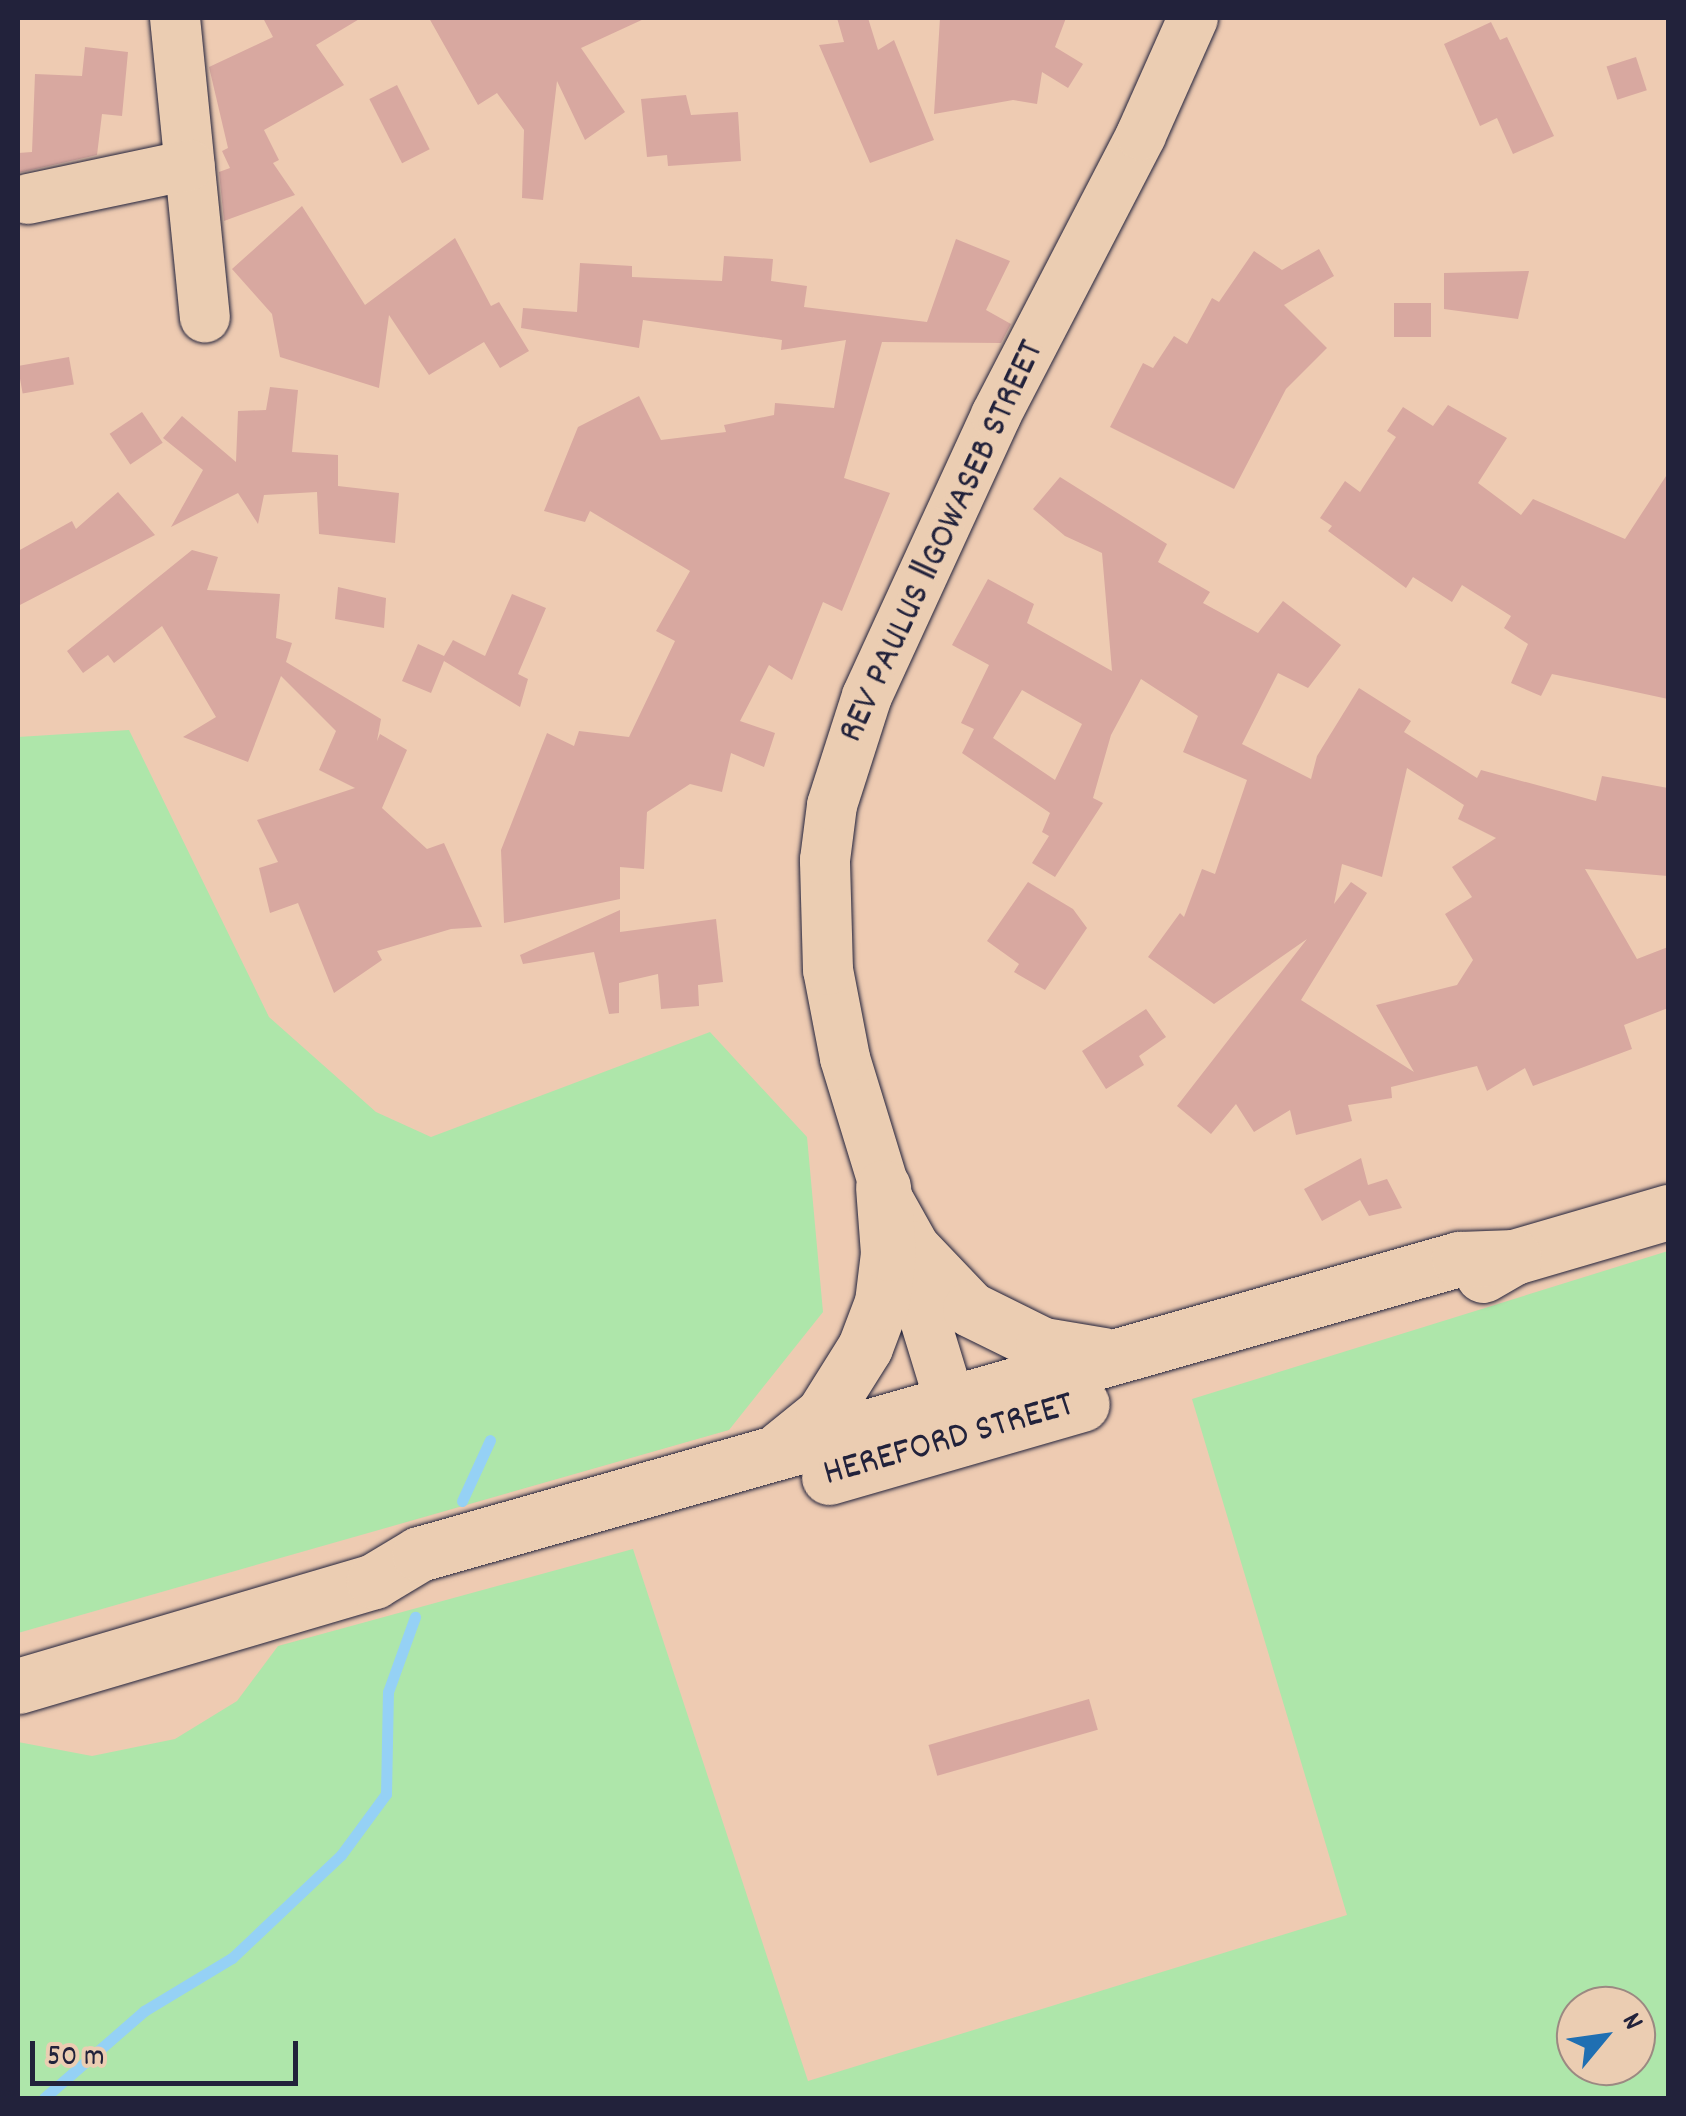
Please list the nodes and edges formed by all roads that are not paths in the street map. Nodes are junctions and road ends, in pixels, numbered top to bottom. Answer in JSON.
{"nodes":[{"id":1,"x":175,"y":18,"type":"edge"},
{"id":2,"x":1193,"y":18,"type":"edge"},
{"id":3,"x":189,"y":166,"type":"junction"},
{"id":4,"x":28,"y":199,"type":"dead end"},
{"id":5,"x":204,"y":317,"type":"dead end"},
{"id":6,"x":886,"y":1196,"type":"junction"},
{"id":7,"x":1668,"y":1212,"type":"edge"},
{"id":8,"x":1514,"y":1257,"type":"junction"},
{"id":9,"x":1122,"y":1356,"type":"junction"},
{"id":10,"x":955,"y":1422,"type":"junction"},
{"id":11,"x":762,"y":1460,"type":"junction"},
{"id":12,"x":374,"y":1582,"type":"junction"},
{"id":13,"x":18,"y":1686,"type":"edge"}],
"edges":[{"from":1,"to":3,"type":"street"},
{"from":2,"to":6,"type":"street","name":"REV PAULUS ǁGOWASEB STREET"},
{"from":3,"to":4,"type":"street"},
{"from":3,"to":5,"type":"street"},
{"from":6,"to":9,"type":"main road"},
{"from":6,"to":10,"type":"street","name":"REV PAULUS ǁGOWASEB STREET"},
{"from":6,"to":11,"type":"main road"},
{"from":7,"to":8,"type":"main road","name":"HEREFORD STREET"},
{"from":8,"to":9,"type":"main road","name":"HEREFORD STREET"},
{"from":8,"to":10,"type":"main road","name":"HEREFORD STREET"},
{"from":9,"to":10,"type":"main road","name":"HEREFORD STREET"},
{"from":10,"to":11,"type":"main road","name":"HEREFORD STREET"},
{"from":10,"to":12,"type":"main road","name":"HEREFORD STREET"},
{"from":11,"to":12,"type":"main road","name":"HEREFORD STREET"},
{"from":12,"to":13,"type":"main road","name":"HEREFORD STREET"}]}
